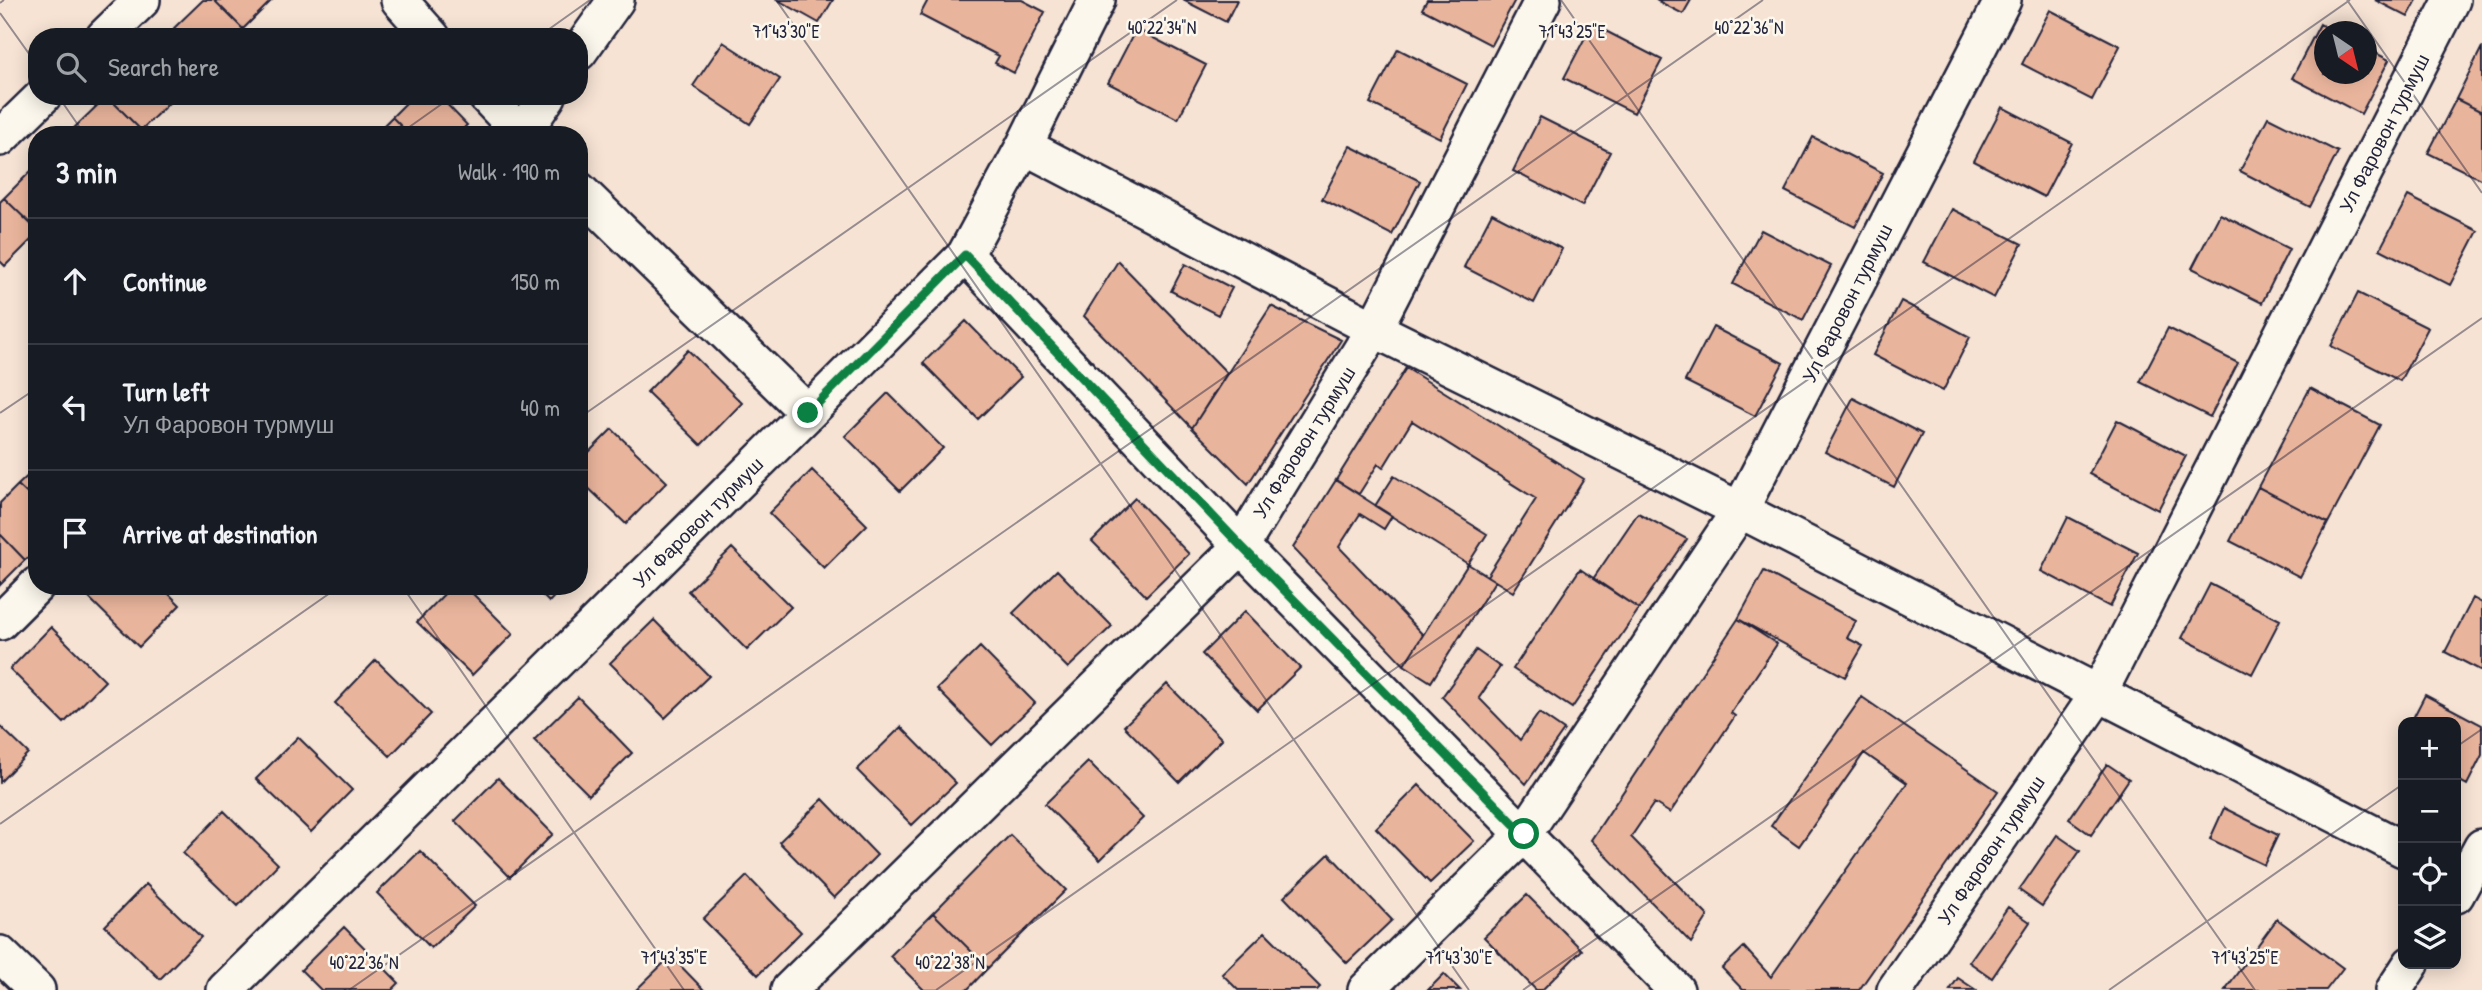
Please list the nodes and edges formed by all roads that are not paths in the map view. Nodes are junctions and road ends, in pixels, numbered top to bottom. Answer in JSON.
{"nodes":[{"id":1,"x":142,"y":0,"type":"edge"},
{"id":2,"x":399,"y":0,"type":"edge"},
{"id":3,"x":616,"y":0,"type":"edge"},
{"id":4,"x":1097,"y":0,"type":"edge"},
{"id":5,"x":1543,"y":0,"type":"edge"},
{"id":6,"x":2003,"y":0,"type":"edge"},
{"id":7,"x":2452,"y":0,"type":"edge"},
{"id":8,"x":113,"y":28,"type":"edge"},
{"id":9,"x":424,"y":28,"type":"edge"},
{"id":10,"x":588,"y":39,"type":"edge"},
{"id":11,"x":34,"y":105,"type":"edge"},
{"id":12,"x":533,"y":105,"type":"edge"},
{"id":13,"x":502,"y":123,"type":"edge"},
{"id":14,"x":0,"y":138,"type":"edge"},
{"id":15,"x":1024,"y":146,"type":"junction"},
{"id":16,"x":588,"y":199,"type":"edge"},
{"id":17,"x":965,"y":255,"type":"junction"},
{"id":18,"x":1374,"y":329,"type":"junction"},
{"id":19,"x":808,"y":413,"type":"junction"},
{"id":20,"x":1740,"y":510,"type":"junction"},
{"id":21,"x":1241,"y":546,"type":"junction"},
{"id":22,"x":28,"y":594,"type":"edge"},
{"id":23,"x":0,"y":622,"type":"edge"},
{"id":24,"x":2099,"y":693,"type":"junction"},
{"id":25,"x":1524,"y":834,"type":"junction"},
{"id":26,"x":2398,"y":846,"type":"edge"},
{"id":27,"x":2482,"y":847,"type":"edge"},
{"id":28,"x":2461,"y":880,"type":"edge"},
{"id":29,"x":0,"y":954,"type":"edge"},
{"id":30,"x":2408,"y":969,"type":"edge"},
{"id":31,"x":37,"y":990,"type":"edge"},
{"id":32,"x":225,"y":990,"type":"edge"},
{"id":33,"x":789,"y":990,"type":"edge"},
{"id":34,"x":1366,"y":990,"type":"edge"},
{"id":35,"x":1676,"y":990,"type":"edge"},
{"id":36,"x":1895,"y":990,"type":"edge"},
{"id":37,"x":2394,"y":990,"type":"edge"}],
"edges":[{"from":1,"to":8,"type":"street"},
{"from":2,"to":9,"type":"street"},
{"from":3,"to":10,"type":"street"},
{"from":4,"to":15,"type":"street","name":"Ул Фаровон турмуш"},
{"from":5,"to":18,"type":"street","name":"Ул Фаровон турмуш"},
{"from":6,"to":20,"type":"street","name":"Ул Фаровон турмуш"},
{"from":7,"to":24,"type":"street","name":"Ул Фаровон турмуш"},
{"from":11,"to":14,"type":"street"},
{"from":12,"to":13,"type":"street"},
{"from":15,"to":17,"type":"street","name":"Ул Фаровон турмуш"},
{"from":15,"to":18,"type":"street"},
{"from":16,"to":19,"type":"street"},
{"from":17,"to":19,"type":"street","name":"Ул Фаровон турмуш"},
{"from":17,"to":21,"type":"street"},
{"from":18,"to":20,"type":"street"},
{"from":18,"to":21,"type":"street","name":"Ул Фаровон турмуш"},
{"from":19,"to":32,"type":"street","name":"Ул Фаровон турмуш"},
{"from":20,"to":24,"type":"street"},
{"from":20,"to":25,"type":"street","name":"Ул Фаровон турмуш"},
{"from":21,"to":25,"type":"street"},
{"from":21,"to":33,"type":"street","name":"Ул Фаровон турмуш"},
{"from":22,"to":23,"type":"street"},
{"from":24,"to":26,"type":"street"},
{"from":24,"to":36,"type":"street","name":"Ул Фаровон турмуш"},
{"from":25,"to":34,"type":"street","name":"Ул Фаровон турмуш"},
{"from":25,"to":35,"type":"street"},
{"from":27,"to":28,"type":"street"},
{"from":29,"to":31,"type":"street"},
{"from":30,"to":37,"type":"street"}]}
